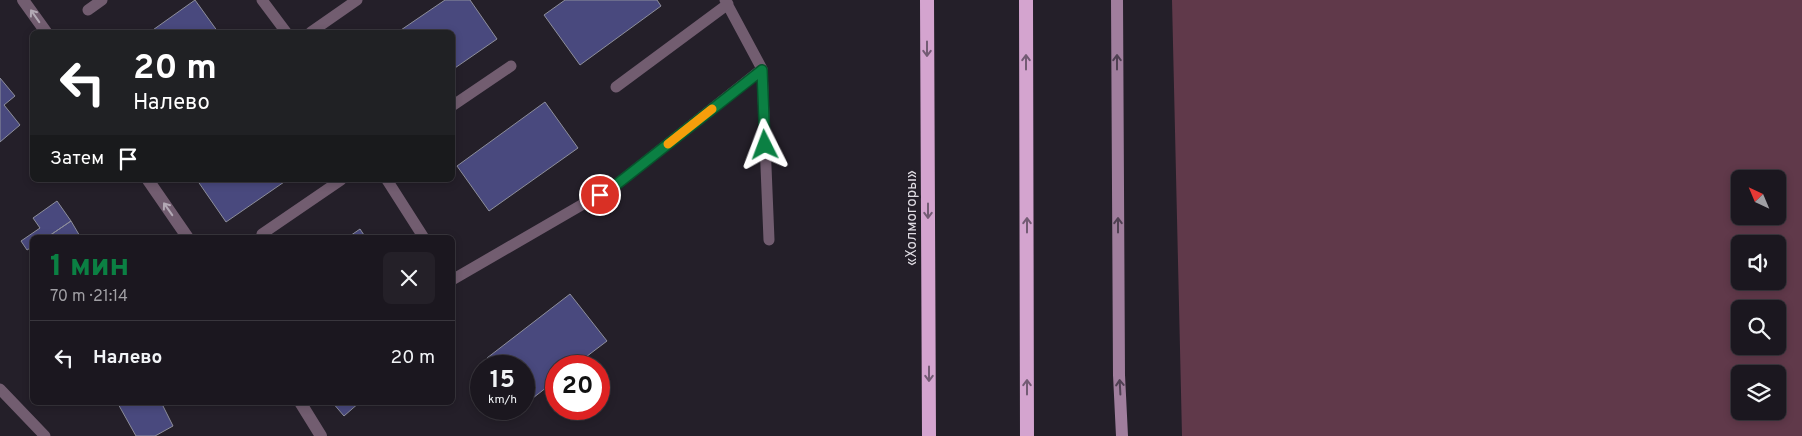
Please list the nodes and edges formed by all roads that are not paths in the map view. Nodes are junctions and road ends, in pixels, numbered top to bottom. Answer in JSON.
{"nodes":[{"id":1,"x":24,"y":0,"type":"edge"},
{"id":2,"x":102,"y":0,"type":"edge"},
{"id":3,"x":262,"y":0,"type":"edge"},
{"id":4,"x":358,"y":0,"type":"edge"},
{"id":5,"x":927,"y":0,"type":"edge"},
{"id":6,"x":1026,"y":0,"type":"edge"},
{"id":7,"x":1117,"y":0,"type":"edge"},
{"id":8,"x":727,"y":2,"type":"edge"},
{"id":9,"x":88,"y":10,"type":"dead end"},
{"id":10,"x":45,"y":30,"type":"edge"},
{"id":11,"x":284,"y":30,"type":"edge"},
{"id":12,"x":314,"y":30,"type":"edge"},
{"id":13,"x":512,"y":66,"type":"dead end"},
{"id":14,"x":762,"y":70,"type":"junction"},
{"id":15,"x":616,"y":87,"type":"dead end"},
{"id":16,"x":455,"y":104,"type":"edge"},
{"id":17,"x":149,"y":182,"type":"edge"},
{"id":18,"x":339,"y":182,"type":"edge"},
{"id":19,"x":388,"y":182,"type":"edge"},
{"id":20,"x":262,"y":234,"type":"dead end"},
{"id":21,"x":186,"y":235,"type":"edge"},
{"id":22,"x":422,"y":235,"type":"edge"},
{"id":23,"x":769,"y":240,"type":"dead end"},
{"id":24,"x":455,"y":278,"type":"edge"},
{"id":25,"x":0,"y":389,"type":"edge"},
{"id":26,"x":302,"y":405,"type":"edge"},
{"id":27,"x":45,"y":436,"type":"edge"},
{"id":28,"x":321,"y":436,"type":"edge"},
{"id":29,"x":929,"y":436,"type":"edge"},
{"id":30,"x":1027,"y":436,"type":"edge"},
{"id":31,"x":1122,"y":436,"type":"edge"}],
"edges":[{"from":10,"to":1,"type":"street","one_way":true},
{"from":2,"to":9,"type":"lane"},
{"from":3,"to":11,"type":"lane"},
{"from":4,"to":12,"type":"lane"},
{"from":5,"to":29,"type":"highway","name":"«Холмогоры»","one_way":true},
{"from":30,"to":6,"type":"highway","one_way":true},
{"from":31,"to":7,"type":"main road","one_way":true},
{"from":8,"to":14,"type":"lane"},
{"from":8,"to":15,"type":"lane"},
{"from":13,"to":16,"type":"lane"},
{"from":14,"to":23,"type":"lane"},
{"from":14,"to":24,"type":"lane"},
{"from":21,"to":17,"type":"street","one_way":true},
{"from":18,"to":20,"type":"lane"},
{"from":19,"to":22,"type":"lane"},
{"from":25,"to":27,"type":"lane"},
{"from":26,"to":28,"type":"street"}]}
